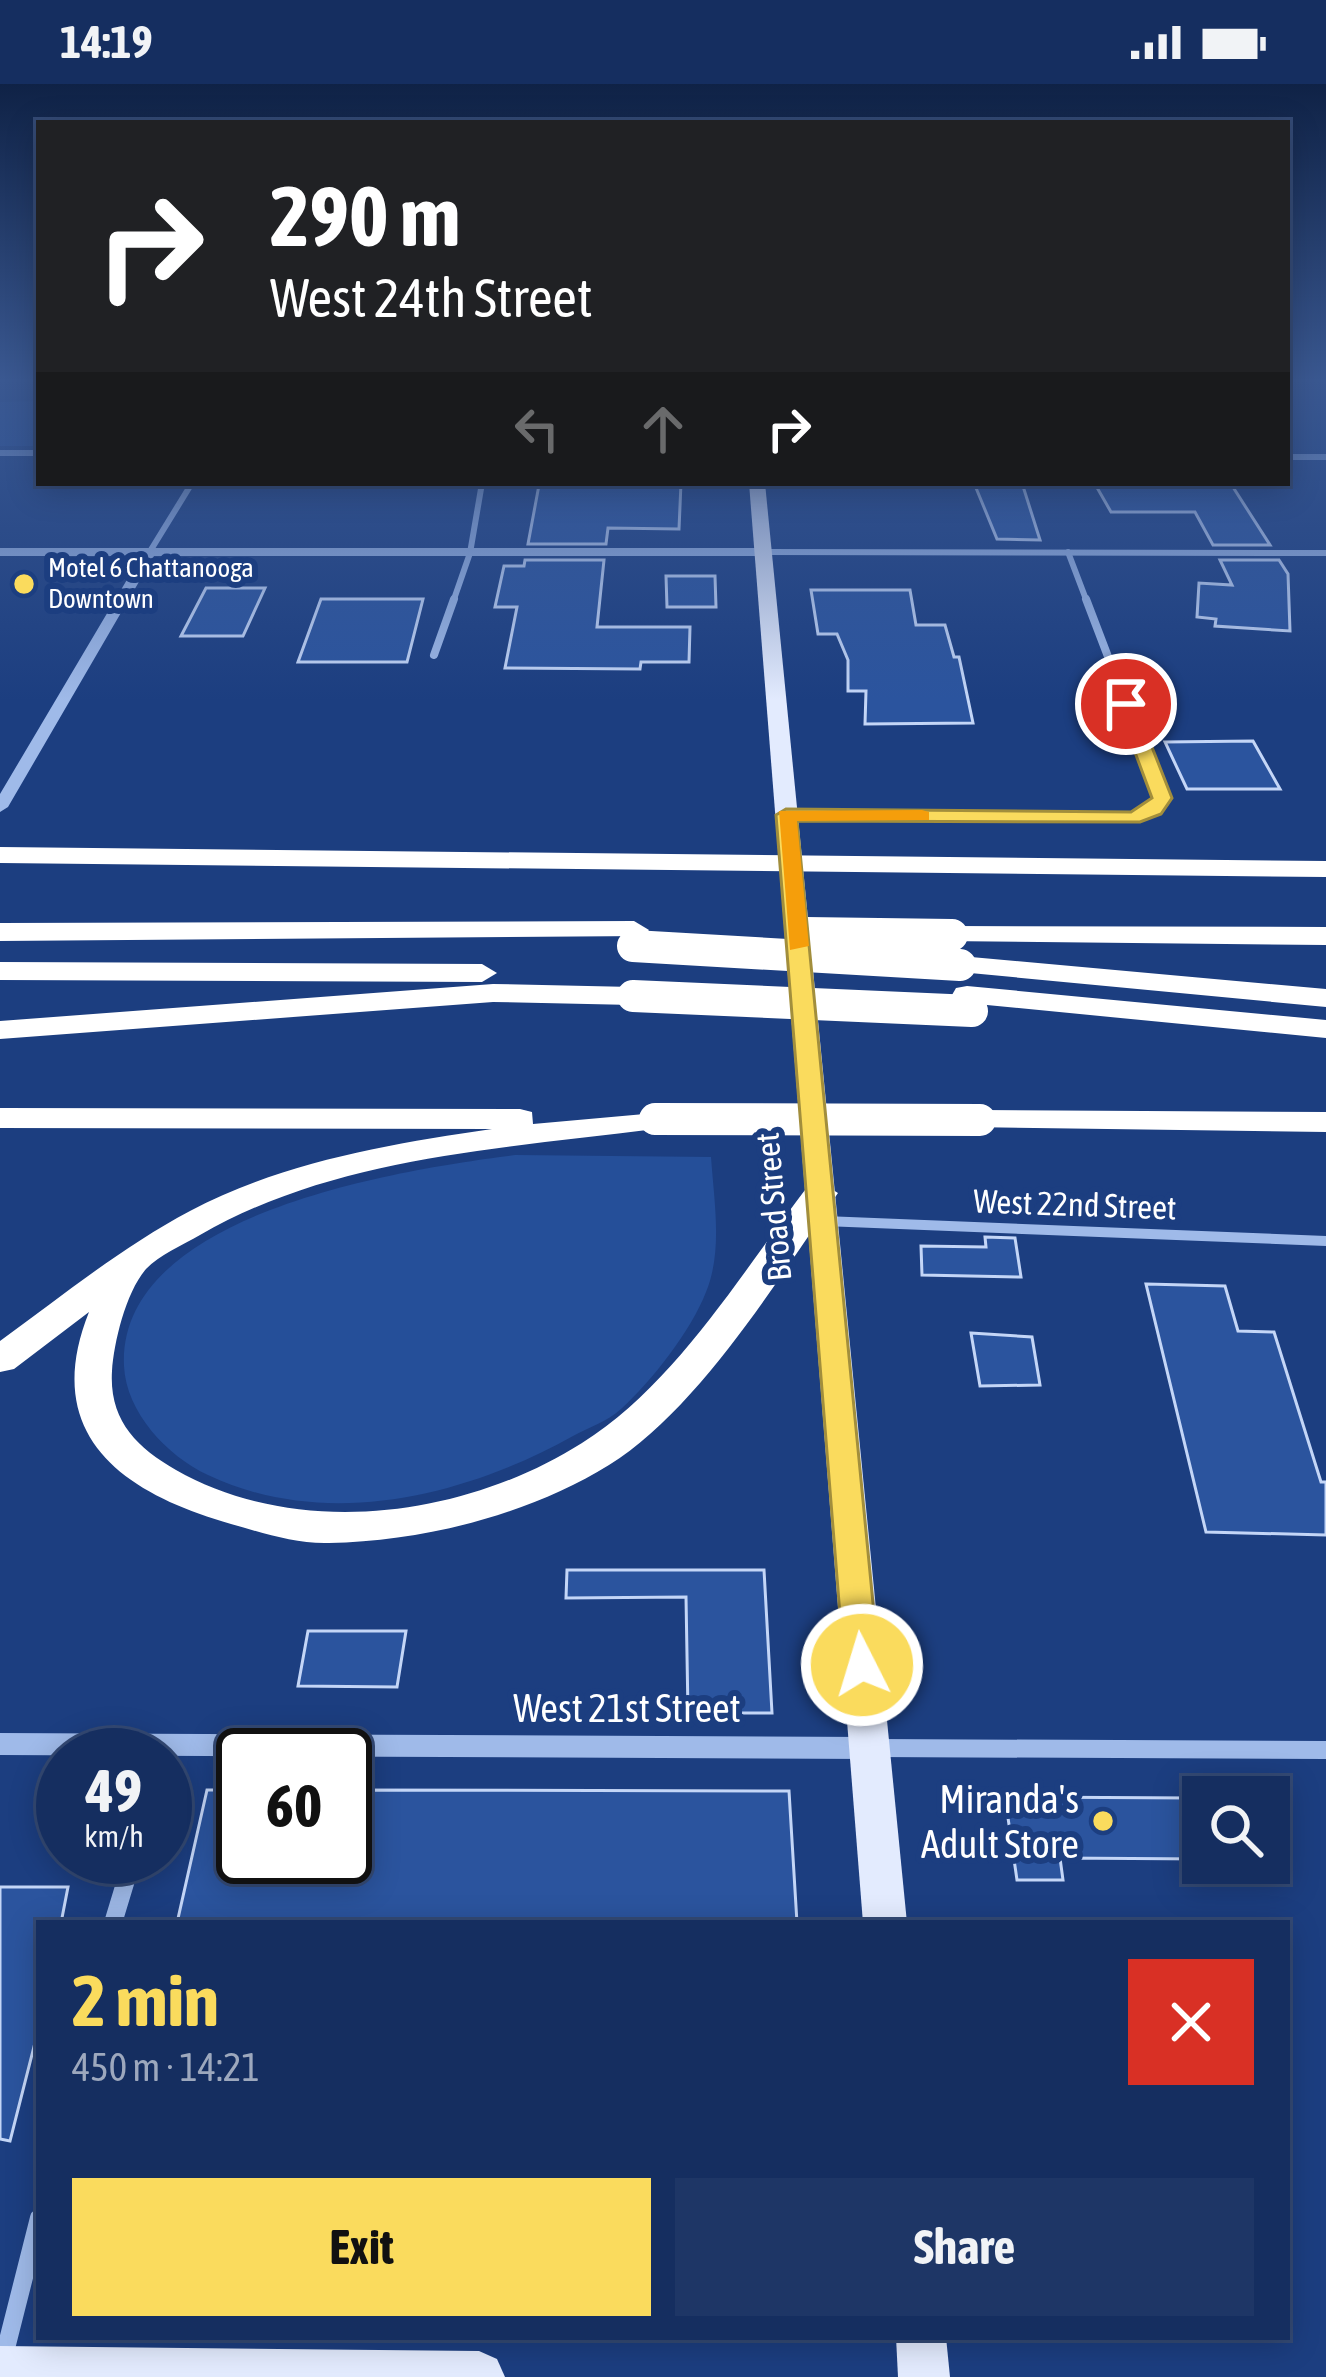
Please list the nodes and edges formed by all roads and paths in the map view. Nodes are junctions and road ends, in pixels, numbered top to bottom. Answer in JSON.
{"nodes":[{"id":1,"x":190,"y":487,"type":"edge"},
{"id":2,"x":481,"y":487,"type":"edge"},
{"id":3,"x":757,"y":487,"type":"edge"},
{"id":4,"x":0,"y":551,"type":"edge"},
{"id":5,"x":763,"y":552,"type":"junction"},
{"id":6,"x":1068,"y":552,"type":"junction"},
{"id":7,"x":149,"y":553,"type":"junction"},
{"id":8,"x":470,"y":554,"type":"junction"},
{"id":9,"x":1326,"y":554,"type":"edge"},
{"id":10,"x":434,"y":655,"type":"dead end"},
{"id":11,"x":0,"y":807,"type":"edge"},
{"id":12,"x":786,"y":815,"type":"junction"},
{"id":13,"x":0,"y":855,"type":"edge"},
{"id":14,"x":791,"y":865,"type":"junction"},
{"id":15,"x":1326,"y":869,"type":"edge"},
{"id":16,"x":9,"y":932,"type":"edge"},
{"id":17,"x":1326,"y":936,"type":"edge"},
{"id":18,"x":633,"y":962,"type":"junction"},
{"id":19,"x":3,"y":971,"type":"edge"},
{"id":20,"x":963,"y":977,"type":"junction"},
{"id":21,"x":1326,"y":998,"type":"edge"},
{"id":22,"x":1256,"y":1029,"type":"junction"},
{"id":23,"x":1326,"y":1029,"type":"edge"},
{"id":24,"x":0,"y":1030,"type":"edge"},
{"id":25,"x":1326,"y":1041,"type":"edge"},
{"id":26,"x":0,"y":1118,"type":"edge"},
{"id":27,"x":655,"y":1119,"type":"junction"},
{"id":28,"x":1326,"y":1122,"type":"edge"},
{"id":29,"x":821,"y":1207,"type":"junction"},
{"id":30,"x":1326,"y":1241,"type":"edge"},
{"id":31,"x":129,"y":1266,"type":"junction"},
{"id":32,"x":0,"y":1360,"type":"edge"},
{"id":33,"x":0,"y":1744,"type":"edge"},
{"id":34,"x":36,"y":1745,"type":"edge"},
{"id":35,"x":869,"y":1748,"type":"junction"},
{"id":36,"x":192,"y":1749,"type":"edge"},
{"id":37,"x":1326,"y":1750,"type":"edge"},
{"id":38,"x":125,"y":1884,"type":"edge"},
{"id":39,"x":114,"y":1920,"type":"edge"},
{"id":40,"x":885,"y":1920,"type":"edge"},
{"id":41,"x":36,"y":2230,"type":"edge"},
{"id":42,"x":921,"y":2340,"type":"edge"},
{"id":43,"x":0,"y":2372,"type":"edge"},
{"id":44,"x":479,"y":2377,"type":"edge"},
{"id":45,"x":924,"y":2377,"type":"edge"}],
"edges":[{"from":1,"to":7,"type":"street"},
{"from":2,"to":8,"type":"street"},
{"from":3,"to":5,"type":"main road","name":"Broad Street"},
{"from":4,"to":7,"type":"street"},
{"from":5,"to":6,"type":"street"},
{"from":5,"to":8,"type":"street"},
{"from":5,"to":12,"type":"main road","name":"Broad Street"},
{"from":6,"to":9,"type":"street"},
{"from":6,"to":12,"type":"street"},
{"from":7,"to":8,"type":"street"},
{"from":7,"to":11,"type":"street"},
{"from":8,"to":10,"type":"street"},
{"from":12,"to":14,"type":"main road","name":"Broad Street"},
{"from":13,"to":14,"type":"highway"},
{"from":14,"to":15,"type":"highway"},
{"from":14,"to":29,"type":"main road","name":"Broad Street"},
{"from":16,"to":18,"type":"highway"},
{"from":17,"to":20,"type":"highway"},
{"from":18,"to":19,"type":"highway"},
{"from":18,"to":20,"type":"highway","bridge":true},
{"from":18,"to":20,"type":"highway","bridge":true},
{"from":18,"to":24,"type":"highway"},
{"from":20,"to":21,"type":"highway"},
{"from":20,"to":22,"type":"highway"},
{"from":22,"to":23,"type":"highway"},
{"from":22,"to":25,"type":"highway"},
{"from":26,"to":27,"type":"highway"},
{"from":27,"to":28,"type":"highway","bridge":true},
{"from":27,"to":31,"type":"highway"},
{"from":29,"to":30,"type":"street","name":"West 22nd Street"},
{"from":29,"to":31,"type":"highway"},
{"from":29,"to":35,"type":"main road","name":"Broad Street"},
{"from":31,"to":32,"type":"highway"},
{"from":33,"to":34,"type":"street","name":"West 21st Street"},
{"from":35,"to":36,"type":"street","name":"West 21st Street"},
{"from":35,"to":37,"type":"street","name":"West 21st Street"},
{"from":35,"to":40,"type":"main road","name":"Broad Street"},
{"from":38,"to":39,"type":"street"},
{"from":41,"to":43,"type":"street"},
{"from":42,"to":45,"type":"main road"},
{"from":43,"to":44,"type":"main road"}]}
